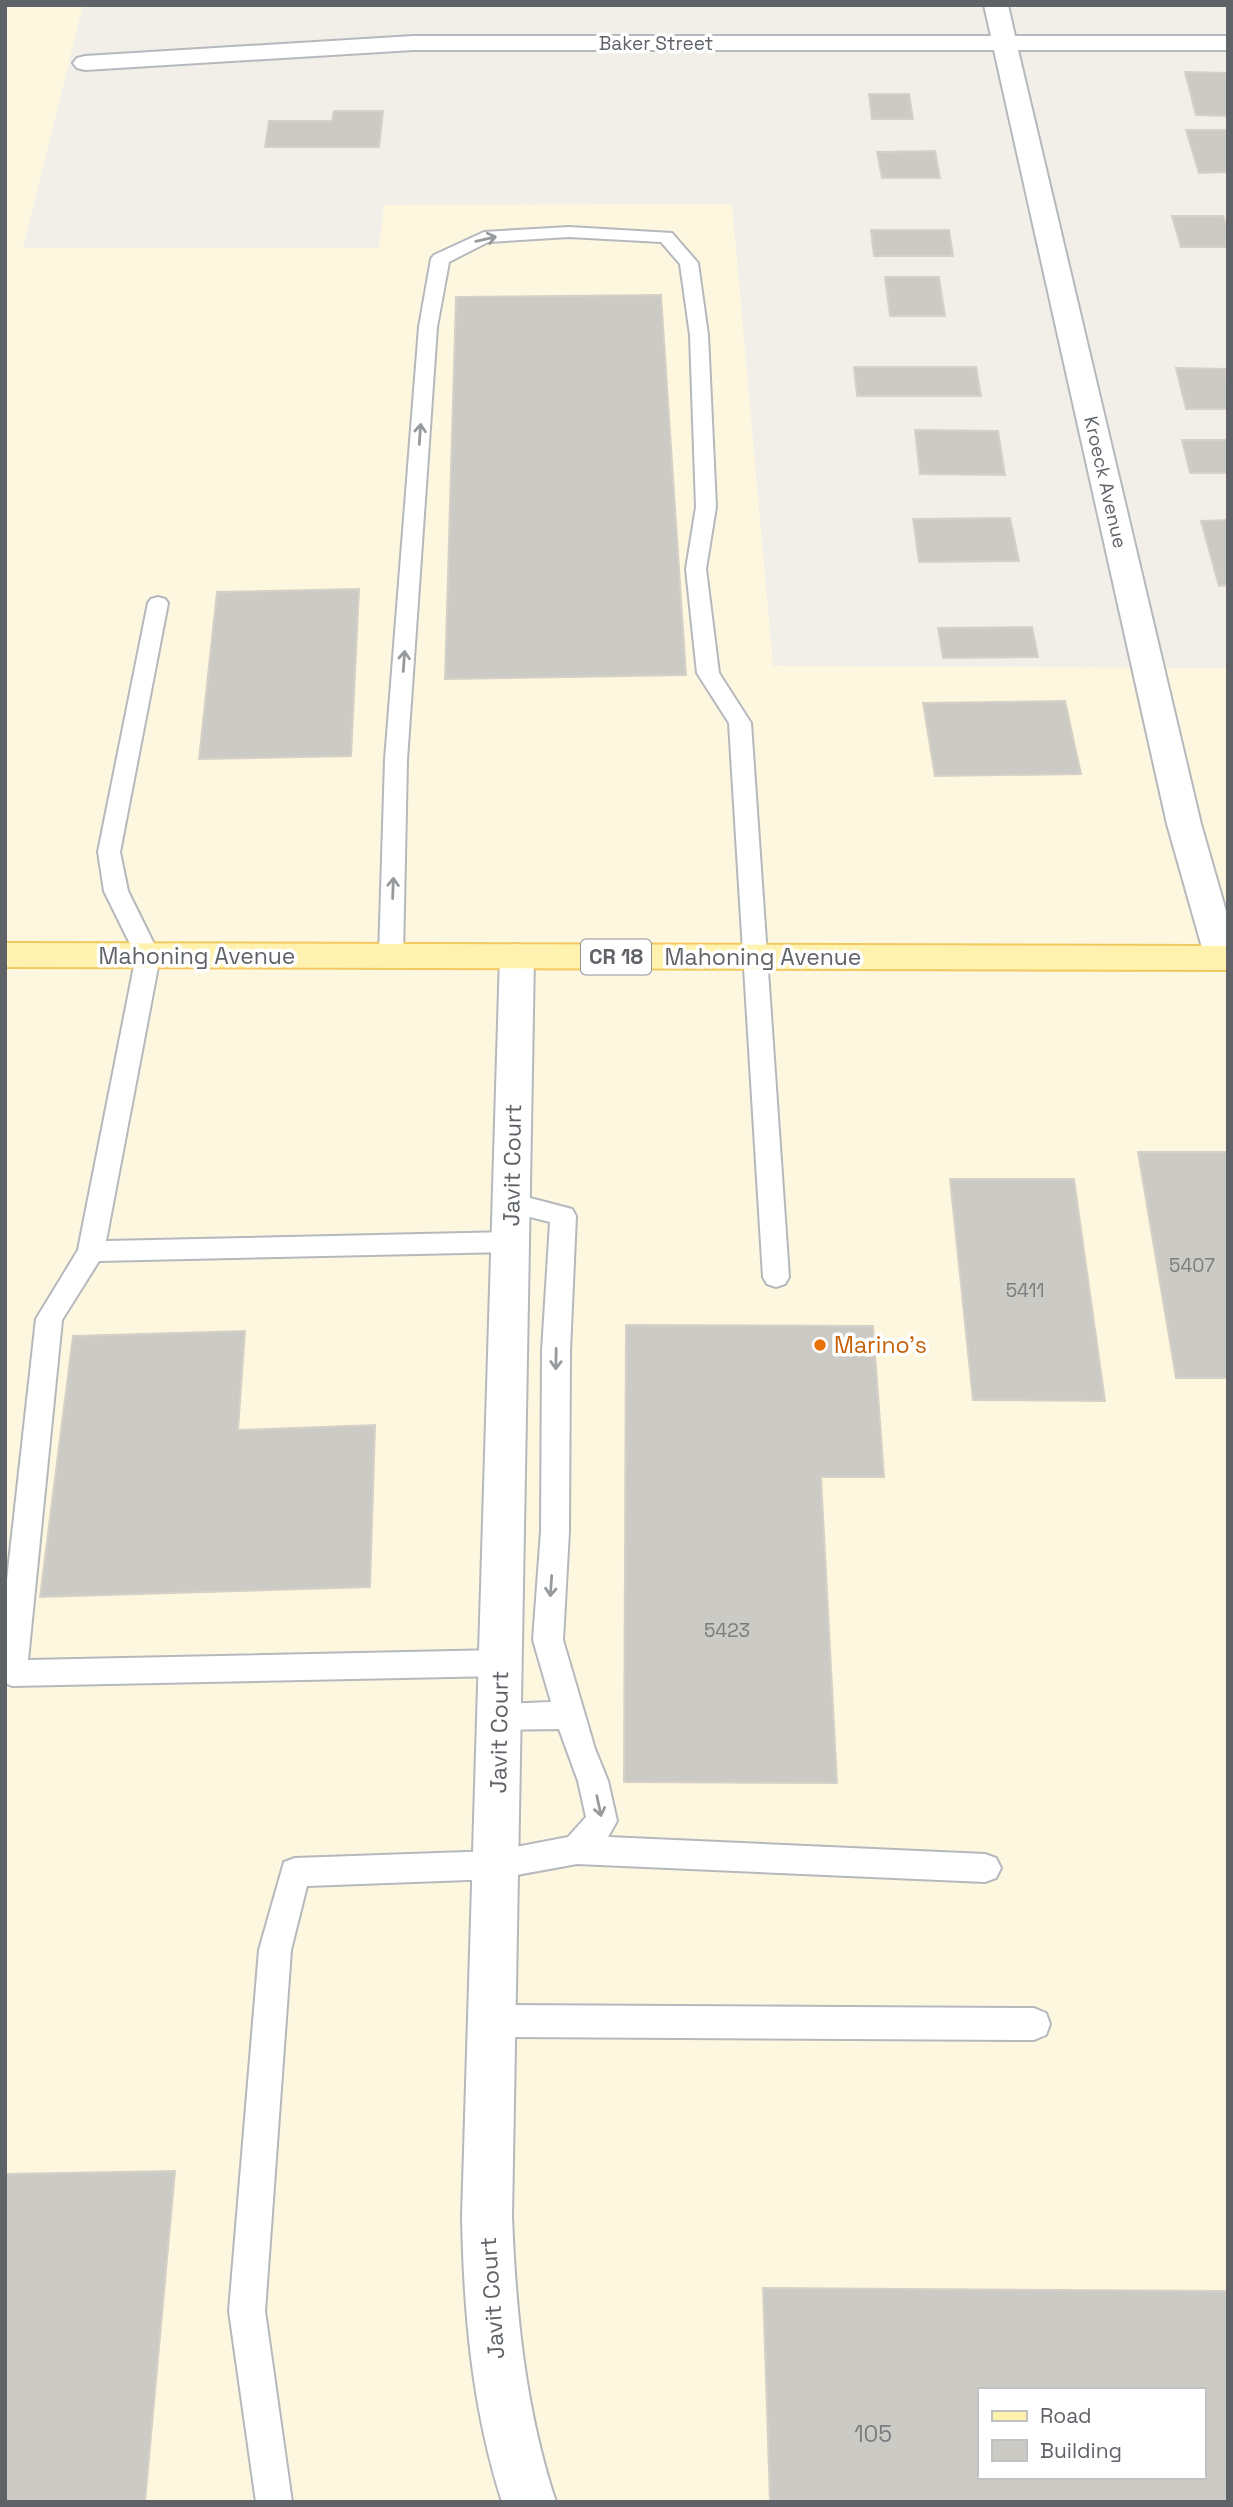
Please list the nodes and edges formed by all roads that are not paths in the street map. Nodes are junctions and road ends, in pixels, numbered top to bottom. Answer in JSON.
{"nodes":[{"id":1,"x":996,"y":5,"type":"edge"},
{"id":2,"x":1005,"y":43,"type":"junction"},
{"id":3,"x":1228,"y":43,"type":"edge"},
{"id":4,"x":85,"y":63,"type":"dead end"},
{"id":5,"x":158,"y":603,"type":"dead end"},
{"id":6,"x":5,"y":956,"type":"edge"},
{"id":7,"x":148,"y":956,"type":"junction"},
{"id":8,"x":391,"y":957,"type":"junction"},
{"id":9,"x":517,"y":957,"type":"junction"},
{"id":10,"x":755,"y":957,"type":"junction"},
{"id":11,"x":1225,"y":958,"type":"edge"},
{"id":12,"x":511,"y":1222,"type":"junction"},
{"id":13,"x":91,"y":1251,"type":"junction"},
{"id":14,"x":776,"y":1277,"type":"dead end"},
{"id":15,"x":500,"y":1663,"type":"junction"},
{"id":16,"x":570,"y":1715,"type":"junction"},
{"id":17,"x":499,"y":1717,"type":"junction"},
{"id":18,"x":577,"y":1850,"type":"junction"},
{"id":19,"x":495,"y":1865,"type":"junction"},
{"id":20,"x":985,"y":1868,"type":"dead end"},
{"id":21,"x":491,"y":2021,"type":"junction"},
{"id":22,"x":1034,"y":2024,"type":"dead end"},
{"id":23,"x":274,"y":2502,"type":"edge"},
{"id":24,"x":530,"y":2502,"type":"edge"}],
"edges":[{"from":1,"to":2,"type":"street","name":"Kroeck Avenue"},
{"from":2,"to":3,"type":"street","name":"Baker Street"},
{"from":2,"to":4,"type":"street","name":"Baker Street"},
{"from":2,"to":11,"type":"street","name":"Kroeck Avenue"},
{"from":5,"to":7,"type":"lane"},
{"from":6,"to":7,"type":"main road","name":"Mahoning Avenue","number":"CR 18"},
{"from":7,"to":8,"type":"main road","name":"Mahoning Avenue","number":"CR 18"},
{"from":7,"to":13,"type":"lane"},
{"from":8,"to":9,"type":"main road","name":"Mahoning Avenue","number":"CR 18"},
{"from":8,"to":10,"type":"lane","one_way":true},
{"from":9,"to":10,"type":"main road","name":"Mahoning Avenue","number":"CR 18"},
{"from":9,"to":12,"type":"street","name":"Javit Court"},
{"from":10,"to":11,"type":"main road","name":"Mahoning Avenue","number":"CR 18"},
{"from":10,"to":14,"type":"lane"},
{"from":12,"to":13,"type":"lane"},
{"from":12,"to":15,"type":"street","name":"Javit Court"},
{"from":12,"to":16,"type":"lane","one_way":true},
{"from":13,"to":15,"type":"lane"},
{"from":15,"to":17,"type":"street","name":"Javit Court"},
{"from":16,"to":17,"type":"lane"},
{"from":16,"to":18,"type":"lane","one_way":true},
{"from":17,"to":19,"type":"street","name":"Javit Court"},
{"from":18,"to":19,"type":"lane"},
{"from":18,"to":20,"type":"lane"},
{"from":19,"to":21,"type":"street","name":"Javit Court"},
{"from":19,"to":23,"type":"lane"},
{"from":21,"to":22,"type":"lane"},
{"from":21,"to":24,"type":"street","name":"Javit Court"}]}
